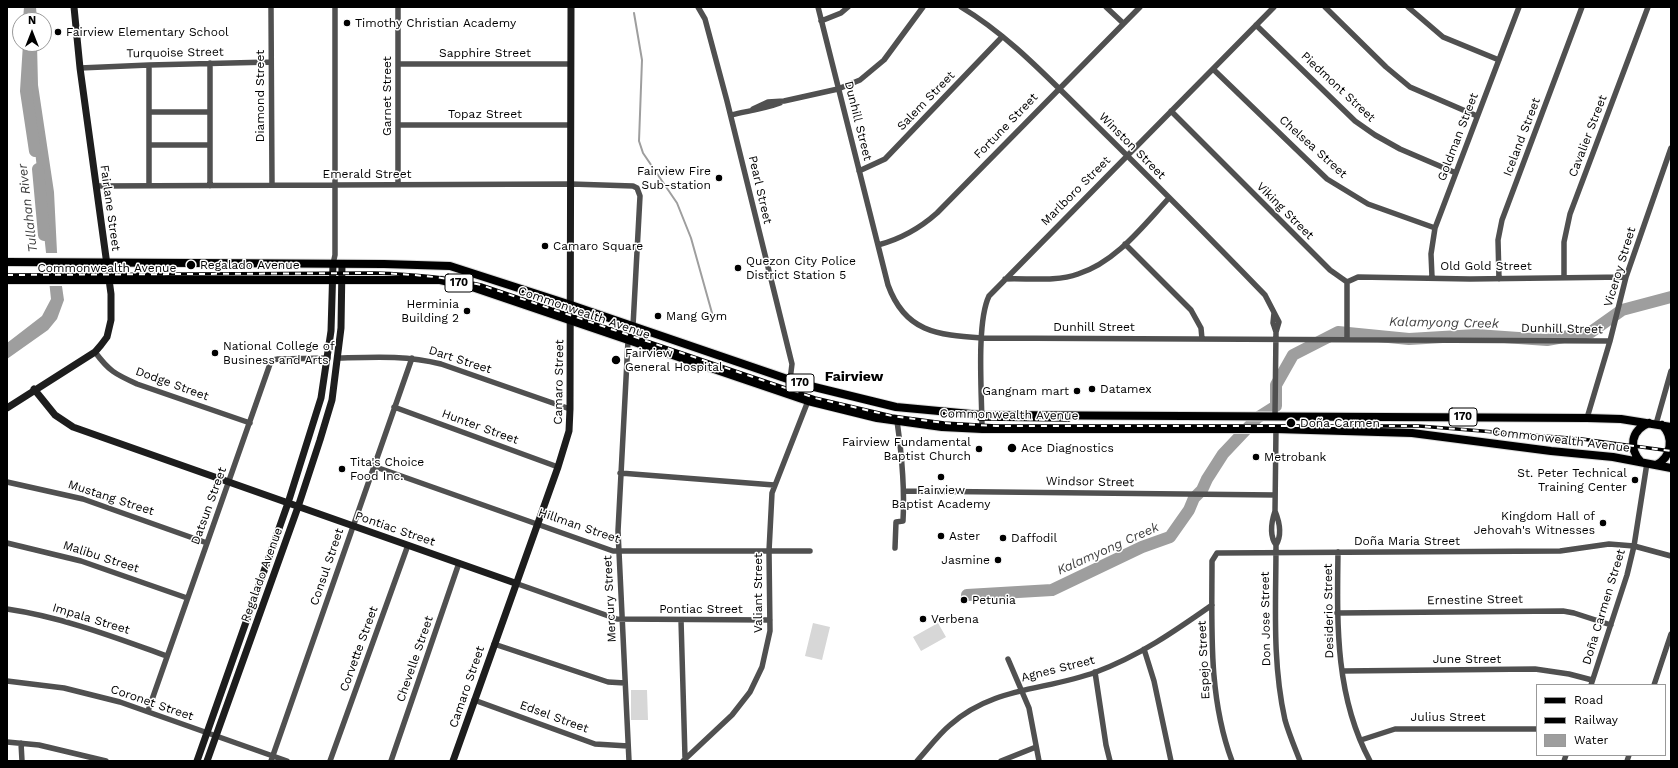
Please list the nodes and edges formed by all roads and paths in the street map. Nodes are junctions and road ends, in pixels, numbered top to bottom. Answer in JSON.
{"nodes":[{"id":1,"x":74,"y":7,"type":"edge"},
{"id":2,"x":271,"y":7,"type":"edge"},
{"id":3,"x":335,"y":7,"type":"edge"},
{"id":4,"x":398,"y":7,"type":"edge"},
{"id":5,"x":571,"y":7,"type":"edge"},
{"id":6,"x":698,"y":7,"type":"edge"},
{"id":7,"x":818,"y":7,"type":"edge"},
{"id":8,"x":848,"y":7,"type":"edge"},
{"id":9,"x":923,"y":7,"type":"edge"},
{"id":10,"x":962,"y":7,"type":"edge"},
{"id":11,"x":1106,"y":7,"type":"edge"},
{"id":12,"x":1140,"y":7,"type":"edge"},
{"id":13,"x":1274,"y":7,"type":"edge"},
{"id":14,"x":1325,"y":7,"type":"edge"},
{"id":15,"x":1408,"y":7,"type":"edge"},
{"id":16,"x":1519,"y":7,"type":"edge"},
{"id":17,"x":1582,"y":7,"type":"edge"},
{"id":18,"x":1648,"y":7,"type":"edge"},
{"id":19,"x":821,"y":21,"type":"junction"},
{"id":20,"x":1123,"y":23,"type":"junction"},
{"id":21,"x":1256,"y":25,"type":"junction"},
{"id":22,"x":1002,"y":37,"type":"junction"},
{"id":23,"x":1499,"y":60,"type":"junction"},
{"id":24,"x":271,"y":62,"type":"junction"},
{"id":25,"x":210,"y":63,"type":"junction"},
{"id":26,"x":398,"y":64,"type":"junction"},
{"id":27,"x":571,"y":64,"type":"junction"},
{"id":28,"x":149,"y":65,"type":"junction"},
{"id":29,"x":80,"y":68,"type":"junction"},
{"id":30,"x":1213,"y":69,"type":"junction"},
{"id":31,"x":1059,"y":88,"type":"junction"},
{"id":32,"x":838,"y":89,"type":"junction"},
{"id":33,"x":1170,"y":111,"type":"junction"},
{"id":34,"x":149,"y":112,"type":"junction"},
{"id":35,"x":210,"y":112,"type":"junction"},
{"id":36,"x":731,"y":115,"type":"junction"},
{"id":37,"x":1477,"y":116,"type":"junction"},
{"id":38,"x":398,"y":125,"type":"junction"},
{"id":39,"x":571,"y":125,"type":"junction"},
{"id":40,"x":149,"y":145,"type":"junction"},
{"id":41,"x":210,"y":145,"type":"junction"},
{"id":42,"x":1671,"y":148,"type":"edge"},
{"id":43,"x":1127,"y":155,"type":"junction"},
{"id":44,"x":859,"y":171,"type":"junction"},
{"id":45,"x":1456,"y":173,"type":"junction"},
{"id":46,"x":398,"y":184,"type":"junction"},
{"id":47,"x":571,"y":184,"type":"junction"},
{"id":48,"x":335,"y":185,"type":"junction"},
{"id":49,"x":96,"y":186,"type":"junction"},
{"id":50,"x":149,"y":186,"type":"junction"},
{"id":51,"x":210,"y":186,"type":"junction"},
{"id":52,"x":272,"y":186,"type":"junction"},
{"id":53,"x":1169,"y":198,"type":"junction"},
{"id":54,"x":1435,"y":228,"type":"junction"},
{"id":55,"x":1125,"y":244,"type":"junction"},
{"id":56,"x":878,"y":245,"type":"junction"},
{"id":57,"x":335,"y":255,"type":"junction"},
{"id":58,"x":7,"y":262,"type":"edge"},
{"id":59,"x":106,"y":263,"type":"junction"},
{"id":60,"x":333,"y":264,"type":"junction"},
{"id":61,"x":342,"y":264,"type":"junction"},
{"id":62,"x":437,"y":265,"type":"junction"},
{"id":63,"x":450,"y":266,"type":"junction"},
{"id":64,"x":1432,"y":277,"type":"junction"},
{"id":65,"x":1564,"y":277,"type":"junction"},
{"id":66,"x":1626,"y":277,"type":"junction"},
{"id":67,"x":109,"y":279,"type":"junction"},
{"id":68,"x":333,"y":279,"type":"junction"},
{"id":69,"x":342,"y":279,"type":"junction"},
{"id":70,"x":1005,"y":279,"type":"junction"},
{"id":71,"x":1499,"y":279,"type":"junction"},
{"id":72,"x":7,"y":280,"type":"edge"},
{"id":73,"x":435,"y":280,"type":"junction"},
{"id":74,"x":446,"y":281,"type":"junction"},
{"id":75,"x":1347,"y":282,"type":"junction"},
{"id":76,"x":571,"y":305,"type":"junction"},
{"id":77,"x":571,"y":321,"type":"junction"},
{"id":78,"x":632,"y":326,"type":"junction"},
{"id":79,"x":982,"y":338,"type":"junction"},
{"id":80,"x":1202,"y":339,"type":"junction"},
{"id":81,"x":1277,"y":339,"type":"junction"},
{"id":82,"x":1347,"y":339,"type":"junction"},
{"id":83,"x":628,"y":341,"type":"junction"},
{"id":84,"x":1610,"y":341,"type":"junction"},
{"id":85,"x":95,"y":352,"type":"junction"},
{"id":86,"x":328,"y":358,"type":"junction"},
{"id":87,"x":338,"y":358,"type":"junction"},
{"id":88,"x":412,"y":358,"type":"junction"},
{"id":89,"x":1671,"y":370,"type":"edge"},
{"id":90,"x":790,"y":380,"type":"junction"},
{"id":91,"x":34,"y":389,"type":"junction"},
{"id":92,"x":808,"y":401,"type":"junction"},
{"id":93,"x":394,"y":407,"type":"junction"},
{"id":94,"x":7,"y":408,"type":"edge"},
{"id":95,"x":570,"y":409,"type":"junction"},
{"id":96,"x":982,"y":415,"type":"junction"},
{"id":97,"x":1275,"y":415,"type":"junction"},
{"id":98,"x":1587,"y":418,"type":"junction"},
{"id":99,"x":897,"y":421,"type":"junction"},
{"id":100,"x":250,"y":423,"type":"junction"},
{"id":101,"x":1656,"y":424,"type":"junction"},
{"id":102,"x":1671,"y":427,"type":"edge"},
{"id":103,"x":982,"y":429,"type":"junction"},
{"id":104,"x":1276,"y":429,"type":"junction"},
{"id":105,"x":1648,"y":463,"type":"junction"},
{"id":106,"x":373,"y":466,"type":"junction"},
{"id":107,"x":558,"y":467,"type":"junction"},
{"id":108,"x":1671,"y":468,"type":"edge"},
{"id":109,"x":620,"y":473,"type":"junction"},
{"id":110,"x":7,"y":482,"type":"edge"},
{"id":111,"x":229,"y":482,"type":"junction"},
{"id":112,"x":774,"y":485,"type":"junction"},
{"id":113,"x":905,"y":491,"type":"junction"},
{"id":114,"x":1275,"y":495,"type":"junction"},
{"id":115,"x":288,"y":503,"type":"junction"},
{"id":116,"x":298,"y":507,"type":"junction"},
{"id":117,"x":537,"y":524,"type":"junction"},
{"id":118,"x":352,"y":526,"type":"junction"},
{"id":119,"x":7,"y":543,"type":"edge"},
{"id":120,"x":207,"y":544,"type":"junction"},
{"id":121,"x":408,"y":545,"type":"junction"},
{"id":122,"x":1634,"y":546,"type":"junction"},
{"id":123,"x":895,"y":548,"type":"dead end"},
{"id":124,"x":769,"y":551,"type":"junction"},
{"id":125,"x":810,"y":551,"type":"dead end"},
{"id":126,"x":619,"y":552,"type":"junction"},
{"id":127,"x":1276,"y":552,"type":"junction"},
{"id":128,"x":1338,"y":552,"type":"junction"},
{"id":129,"x":1215,"y":555,"type":"joint"},
{"id":130,"x":1671,"y":556,"type":"edge"},
{"id":131,"x":459,"y":563,"type":"junction"},
{"id":132,"x":516,"y":583,"type":"junction"},
{"id":133,"x":187,"y":598,"type":"junction"},
{"id":134,"x":1212,"y":605,"type":"junction"},
{"id":135,"x":7,"y":609,"type":"edge"},
{"id":136,"x":1337,"y":612,"type":"junction"},
{"id":137,"x":623,"y":620,"type":"junction"},
{"id":138,"x":680,"y":620,"type":"junction"},
{"id":139,"x":770,"y":620,"type":"junction"},
{"id":140,"x":1611,"y":625,"type":"junction"},
{"id":141,"x":1671,"y":634,"type":"edge"},
{"id":142,"x":494,"y":644,"type":"junction"},
{"id":143,"x":1144,"y":649,"type":"junction"},
{"id":144,"x":167,"y":656,"type":"junction"},
{"id":145,"x":1008,"y":659,"type":"dead end"},
{"id":146,"x":1342,"y":671,"type":"junction"},
{"id":147,"x":1094,"y":672,"type":"junction"},
{"id":148,"x":7,"y":681,"type":"edge"},
{"id":149,"x":625,"y":683,"type":"junction"},
{"id":150,"x":1591,"y":683,"type":"edge"},
{"id":151,"x":1654,"y":684,"type":"edge"},
{"id":152,"x":1021,"y":690,"type":"junction"},
{"id":153,"x":474,"y":700,"type":"junction"},
{"id":154,"x":148,"y":711,"type":"junction"},
{"id":155,"x":1536,"y":729,"type":"edge"},
{"id":156,"x":206,"y":733,"type":"junction"},
{"id":157,"x":216,"y":736,"type":"junction"},
{"id":158,"x":1361,"y":740,"type":"junction"},
{"id":159,"x":7,"y":742,"type":"edge"},
{"id":160,"x":21,"y":743,"type":"junction"},
{"id":161,"x":628,"y":746,"type":"junction"},
{"id":162,"x":1036,"y":747,"type":"junction"},
{"id":163,"x":272,"y":759,"type":"edge"},
{"id":164,"x":684,"y":759,"type":"edge"},
{"id":165,"x":22,"y":761,"type":"edge"},
{"id":166,"x":105,"y":761,"type":"edge"},
{"id":167,"x":196,"y":761,"type":"edge"},
{"id":168,"x":208,"y":761,"type":"edge"},
{"id":169,"x":287,"y":761,"type":"edge"},
{"id":170,"x":330,"y":761,"type":"edge"},
{"id":171,"x":391,"y":761,"type":"edge"},
{"id":172,"x":453,"y":761,"type":"edge"},
{"id":173,"x":629,"y":761,"type":"edge"},
{"id":174,"x":917,"y":761,"type":"edge"},
{"id":175,"x":1000,"y":761,"type":"edge"},
{"id":176,"x":1039,"y":761,"type":"edge"},
{"id":177,"x":1110,"y":761,"type":"edge"},
{"id":178,"x":1171,"y":761,"type":"edge"},
{"id":179,"x":1232,"y":761,"type":"edge"},
{"id":180,"x":1300,"y":761,"type":"edge"},
{"id":181,"x":1370,"y":761,"type":"edge"}],
"edges":[{"from":1,"to":29,"type":"street","name":"Fairlane Street"},
{"from":2,"to":24,"type":"street","name":"Diamond Street"},
{"from":3,"to":48,"type":"street","name":"Regalado Avenue"},
{"from":4,"to":26,"type":"street","name":"Garnet Street"},
{"from":5,"to":27,"type":"street","name":"Camaro Street"},
{"from":6,"to":36,"type":"street","name":"Pearl Street"},
{"from":7,"to":19,"type":"street","name":"Dunhill Street"},
{"from":8,"to":19,"type":"street"},
{"from":9,"to":32,"type":"street"},
{"from":10,"to":22,"type":"street","name":"Winston Street"},
{"from":11,"to":20,"type":"street"},
{"from":12,"to":20,"type":"street","name":"Fortune Street"},
{"from":13,"to":21,"type":"street","name":"Marlboro Street"},
{"from":14,"to":37,"type":"street"},
{"from":15,"to":23,"type":"street"},
{"from":16,"to":23,"type":"street","name":"Goldman Street"},
{"from":17,"to":71,"type":"street","name":"Iceland Street"},
{"from":18,"to":65,"type":"street","name":"Cavalier Street"},
{"from":19,"to":32,"type":"street","name":"Dunhill Street"},
{"from":20,"to":31,"type":"street","name":"Fortune Street"},
{"from":21,"to":30,"type":"street","name":"Marlboro Street"},
{"from":21,"to":45,"type":"street","name":"Piedmont Street"},
{"from":22,"to":31,"type":"street","name":"Winston Street"},
{"from":22,"to":44,"type":"street","name":"Salem Street"},
{"from":23,"to":37,"type":"street","name":"Goldman Street"},
{"from":24,"to":25,"type":"street","name":"Turquoise Street"},
{"from":24,"to":52,"type":"street","name":"Diamond Street"},
{"from":25,"to":28,"type":"street","name":"Turquoise Street"},
{"from":25,"to":35,"type":"street"},
{"from":26,"to":27,"type":"street","name":"Sapphire Street"},
{"from":26,"to":38,"type":"street","name":"Garnet Street"},
{"from":27,"to":39,"type":"street","name":"Camaro Street"},
{"from":28,"to":29,"type":"street","name":"Turquoise Street"},
{"from":28,"to":34,"type":"street"},
{"from":29,"to":49,"type":"street","name":"Fairlane Street"},
{"from":30,"to":33,"type":"street","name":"Marlboro Street"},
{"from":30,"to":54,"type":"street","name":"Chelsea Street"},
{"from":31,"to":43,"type":"street","name":"Winston Street"},
{"from":31,"to":56,"type":"street","name":"Fortune Street"},
{"from":32,"to":36,"type":"street"},
{"from":32,"to":44,"type":"street","name":"Dunhill Street"},
{"from":33,"to":43,"type":"street","name":"Marlboro Street"},
{"from":33,"to":75,"type":"street","name":"Viking Street"},
{"from":34,"to":35,"type":"street"},
{"from":34,"to":40,"type":"street"},
{"from":35,"to":41,"type":"street"},
{"from":36,"to":90,"type":"street","name":"Pearl Street"},
{"from":37,"to":45,"type":"street","name":"Goldman Street"},
{"from":38,"to":39,"type":"street","name":"Topaz Street"},
{"from":38,"to":46,"type":"street","name":"Garnet Street"},
{"from":39,"to":47,"type":"street","name":"Camaro Street"},
{"from":40,"to":41,"type":"street"},
{"from":40,"to":50,"type":"street"},
{"from":41,"to":51,"type":"street"},
{"from":42,"to":66,"type":"street","name":"Viceroy Street"},
{"from":43,"to":53,"type":"street","name":"Winston Street"},
{"from":43,"to":70,"type":"street","name":"Marlboro Street"},
{"from":44,"to":56,"type":"street","name":"Dunhill Street"},
{"from":45,"to":54,"type":"street","name":"Goldman Street"},
{"from":46,"to":47,"type":"street","name":"Emerald Street"},
{"from":46,"to":48,"type":"street","name":"Emerald Street"},
{"from":47,"to":76,"type":"street","name":"Camaro Street"},
{"from":47,"to":78,"type":"street","name":"Emerald Street"},
{"from":48,"to":52,"type":"street","name":"Emerald Street"},
{"from":48,"to":57,"type":"street","name":"Regalado Avenue"},
{"from":49,"to":50,"type":"street","name":"Emerald Street"},
{"from":49,"to":59,"type":"street","name":"Fairlane Street"},
{"from":50,"to":51,"type":"street","name":"Emerald Street"},
{"from":51,"to":52,"type":"street","name":"Emerald Street"},
{"from":53,"to":55,"type":"street"},
{"from":53,"to":81,"type":"street","name":"Winston Street"},
{"from":54,"to":64,"type":"street","name":"Goldman Street"},
{"from":55,"to":70,"type":"street"},
{"from":55,"to":80,"type":"street"},
{"from":56,"to":79,"type":"street","name":"Dunhill Street"},
{"from":57,"to":60,"type":"street","name":"Regalado Avenue"},
{"from":57,"to":61,"type":"street"},
{"from":58,"to":59,"type":"main road","name":"Commonwealth Avenue","number":"170"},
{"from":59,"to":60,"type":"main road","name":"Commonwealth Avenue","number":"170"},
{"from":59,"to":67,"type":"street","name":"Fairlane Street"},
{"from":60,"to":61,"type":"main road","name":"Commonwealth Avenue","number":"170"},
{"from":60,"to":68,"type":"street","name":"Regalado Avenue"},
{"from":61,"to":62,"type":"main road","name":"Commonwealth Avenue","number":"170"},
{"from":61,"to":69,"type":"street","name":"Regalado Avenue"},
{"from":62,"to":63,"type":"main road","name":"Commonwealth Avenue","number":"170"},
{"from":62,"to":73,"type":"main road"},
{"from":63,"to":74,"type":"main road"},
{"from":63,"to":76,"type":"main road","name":"Commonwealth Avenue","number":"170"},
{"from":64,"to":71,"type":"street","name":"Old Gold Street"},
{"from":64,"to":75,"type":"street","name":"Old Gold Street"},
{"from":65,"to":66,"type":"street","name":"Old Gold Street"},
{"from":65,"to":71,"type":"street","name":"Old Gold Street"},
{"from":66,"to":84,"type":"street","name":"Viceroy Street"},
{"from":67,"to":68,"type":"main road","name":"Commonwealth Avenue","number":"170"},
{"from":67,"to":72,"type":"main road","name":"Commonwealth Avenue","number":"170"},
{"from":67,"to":85,"type":"street","name":"Fairlane Street"},
{"from":68,"to":69,"type":"main road","name":"Commonwealth Avenue","number":"170"},
{"from":68,"to":86,"type":"street","name":"Regalado Avenue"},
{"from":69,"to":73,"type":"main road","name":"Commonwealth Avenue","number":"170"},
{"from":69,"to":87,"type":"street","name":"Regalado Avenue"},
{"from":70,"to":79,"type":"street","name":"Marlboro Street"},
{"from":73,"to":74,"type":"main road","name":"Commonwealth Avenue","number":"170"},
{"from":74,"to":77,"type":"main road","name":"Commonwealth Avenue","number":"170"},
{"from":75,"to":82,"type":"street"},
{"from":76,"to":77,"type":"street","name":"Camaro Street"},
{"from":76,"to":78,"type":"main road","name":"Commonwealth Avenue","number":"170"},
{"from":77,"to":83,"type":"main road","name":"Commonwealth Avenue","number":"170"},
{"from":77,"to":95,"type":"street","name":"Camaro Street"},
{"from":78,"to":90,"type":"main road","name":"Commonwealth Avenue","number":"170"},
{"from":79,"to":80,"type":"street","name":"Dunhill Street"},
{"from":79,"to":96,"type":"street","name":"Marlboro Street"},
{"from":80,"to":81,"type":"street","name":"Dunhill Street"},
{"from":81,"to":82,"type":"street","name":"Dunhill Street"},
{"from":81,"to":97,"type":"street","name":"Winston Street"},
{"from":82,"to":84,"type":"street","name":"Dunhill Street"},
{"from":83,"to":92,"type":"main road","name":"Commonwealth Avenue","number":"170"},
{"from":83,"to":109,"type":"street","name":"Mercury Street"},
{"from":84,"to":98,"type":"street","name":"Viceroy Street"},
{"from":85,"to":91,"type":"street","name":"Fairlane Street"},
{"from":85,"to":100,"type":"street","name":"Dodge Street"},
{"from":86,"to":100,"type":"street","name":"Datsun Street"},
{"from":86,"to":115,"type":"street","name":"Regalado Avenue"},
{"from":87,"to":88,"type":"street","name":"Dart Street"},
{"from":87,"to":116,"type":"street","name":"Regalado Avenue"},
{"from":88,"to":93,"type":"street","name":"Consul Street"},
{"from":88,"to":95,"type":"street","name":"Dart Street"},
{"from":89,"to":101,"type":"street"},
{"from":90,"to":96,"type":"main road","name":"Commonwealth Avenue","number":"170"},
{"from":91,"to":94,"type":"street","name":"Fairlane Street"},
{"from":91,"to":111,"type":"street","name":"Pontiac Street"},
{"from":92,"to":99,"type":"main road","name":"Commonwealth Avenue","number":"170"},
{"from":92,"to":112,"type":"street","name":"Valiant Street"},
{"from":93,"to":106,"type":"street","name":"Consul Street"},
{"from":93,"to":107,"type":"street","name":"Hunter Street"},
{"from":95,"to":107,"type":"street","name":"Camaro Street"},
{"from":96,"to":97,"type":"main road","name":"Commonwealth Avenue","number":"170"},
{"from":96,"to":103,"type":"street","name":"Marlboro Street"},
{"from":97,"to":98,"type":"main road","name":"Commonwealth Avenue","number":"170"},
{"from":98,"to":101,"type":"main road","name":"Commonwealth Avenue","number":"170"},
{"from":99,"to":103,"type":"main road","name":"Commonwealth Avenue","number":"170"},
{"from":99,"to":113,"type":"street"},
{"from":100,"to":111,"type":"street","name":"Datsun Street"},
{"from":101,"to":102,"type":"main road","name":"Commonwealth Avenue","number":"170"},
{"from":101,"to":105,"type":"main road"},
{"from":101,"to":105,"type":"main road"},
{"from":103,"to":104,"type":"main road","name":"Commonwealth Avenue","number":"170"},
{"from":104,"to":105,"type":"main road","name":"Commonwealth Avenue","number":"170"},
{"from":104,"to":114,"type":"street","name":"Don Jose Street"},
{"from":105,"to":108,"type":"main road","name":"Commonwealth Avenue","number":"170"},
{"from":105,"to":122,"type":"street","name":"Doña Carmen Street"},
{"from":106,"to":117,"type":"street","name":"Hillman Street"},
{"from":106,"to":118,"type":"street","name":"Consul Street"},
{"from":107,"to":117,"type":"street","name":"Camaro Street"},
{"from":109,"to":112,"type":"street"},
{"from":109,"to":126,"type":"street","name":"Mercury Street"},
{"from":110,"to":120,"type":"street","name":"Mustang Street"},
{"from":111,"to":115,"type":"street","name":"Pontiac Street"},
{"from":111,"to":120,"type":"street","name":"Datsun Street"},
{"from":112,"to":124,"type":"street","name":"Valiant Street"},
{"from":113,"to":114,"type":"street","name":"Windsor Street"},
{"from":113,"to":123,"type":"street"},
{"from":114,"to":127,"type":"street","name":"Don Jose Street"},
{"from":115,"to":116,"type":"street","name":"Pontiac Street"},
{"from":115,"to":156,"type":"street","name":"Regalado Avenue"},
{"from":116,"to":118,"type":"street","name":"Pontiac Street"},
{"from":116,"to":157,"type":"street","name":"Regalado Avenue"},
{"from":117,"to":126,"type":"street","name":"Hillman Street"},
{"from":117,"to":132,"type":"street","name":"Camaro Street"},
{"from":118,"to":121,"type":"street","name":"Pontiac Street"},
{"from":118,"to":163,"type":"street","name":"Consul Street"},
{"from":119,"to":133,"type":"street","name":"Malibu Street"},
{"from":120,"to":133,"type":"street","name":"Datsun Street"},
{"from":121,"to":131,"type":"street","name":"Pontiac Street"},
{"from":121,"to":170,"type":"street","name":"Corvette Street"},
{"from":122,"to":128,"type":"street","name":"Doña Maria Street"},
{"from":122,"to":130,"type":"street","name":"Doña Maria Street"},
{"from":122,"to":140,"type":"street","name":"Doña Carmen Street"},
{"from":124,"to":125,"type":"street","name":"Hillman Street"},
{"from":124,"to":126,"type":"street","name":"Hillman Street"},
{"from":124,"to":139,"type":"street","name":"Valiant Street"},
{"from":126,"to":137,"type":"street","name":"Mercury Street"},
{"from":127,"to":128,"type":"street","name":"Doña Maria Street"},
{"from":127,"to":129,"type":"street","name":"Doña Maria Street"},
{"from":127,"to":180,"type":"street","name":"Don Jose Street"},
{"from":128,"to":136,"type":"street","name":"Desiderio Street"},
{"from":129,"to":134,"type":"street","name":"Espejo Street"},
{"from":131,"to":132,"type":"street","name":"Pontiac Street"},
{"from":131,"to":171,"type":"street","name":"Chevelle Street"},
{"from":132,"to":137,"type":"street","name":"Pontiac Street"},
{"from":132,"to":142,"type":"street","name":"Camaro Street"},
{"from":133,"to":144,"type":"street","name":"Datsun Street"},
{"from":134,"to":143,"type":"street","name":"Agnes Street"},
{"from":134,"to":179,"type":"street","name":"Espejo Street"},
{"from":135,"to":144,"type":"street","name":"Impala Street"},
{"from":136,"to":140,"type":"street","name":"Ernestine Street"},
{"from":136,"to":146,"type":"street","name":"Desiderio Street"},
{"from":137,"to":138,"type":"street","name":"Pontiac Street"},
{"from":137,"to":149,"type":"street","name":"Mercury Street"},
{"from":138,"to":139,"type":"street","name":"Pontiac Street"},
{"from":138,"to":164,"type":"street"},
{"from":139,"to":164,"type":"street","name":"Valiant Street"},
{"from":140,"to":150,"type":"street","name":"Doña Carmen Street"},
{"from":141,"to":151,"type":"street"},
{"from":142,"to":149,"type":"street"},
{"from":142,"to":153,"type":"street","name":"Camaro Street"},
{"from":143,"to":147,"type":"street","name":"Agnes Street"},
{"from":143,"to":178,"type":"street"},
{"from":144,"to":154,"type":"street","name":"Datsun Street"},
{"from":145,"to":152,"type":"street"},
{"from":146,"to":150,"type":"street","name":"June Street"},
{"from":146,"to":158,"type":"street","name":"Desiderio Street"},
{"from":147,"to":152,"type":"street","name":"Agnes Street"},
{"from":147,"to":177,"type":"street"},
{"from":148,"to":154,"type":"street","name":"Coronet Street"},
{"from":149,"to":161,"type":"street","name":"Mercury Street"},
{"from":152,"to":162,"type":"street"},
{"from":152,"to":174,"type":"street","name":"Agnes Street"},
{"from":153,"to":161,"type":"street","name":"Edsel Street"},
{"from":153,"to":172,"type":"street","name":"Camaro Street"},
{"from":154,"to":156,"type":"street","name":"Coronet Street"},
{"from":155,"to":158,"type":"street","name":"Julius Street"},
{"from":156,"to":157,"type":"street","name":"Coronet Street"},
{"from":156,"to":167,"type":"street","name":"Regalado Avenue"},
{"from":157,"to":163,"type":"street","name":"Coronet Street"},
{"from":157,"to":168,"type":"street","name":"Regalado Avenue"},
{"from":158,"to":181,"type":"street","name":"Desiderio Street"},
{"from":159,"to":160,"type":"street"},
{"from":160,"to":165,"type":"street"},
{"from":160,"to":166,"type":"street"},
{"from":161,"to":173,"type":"street","name":"Mercury Street"},
{"from":162,"to":175,"type":"street"},
{"from":162,"to":176,"type":"street"},
{"from":163,"to":169,"type":"street","name":"Coronet Street"}]}
